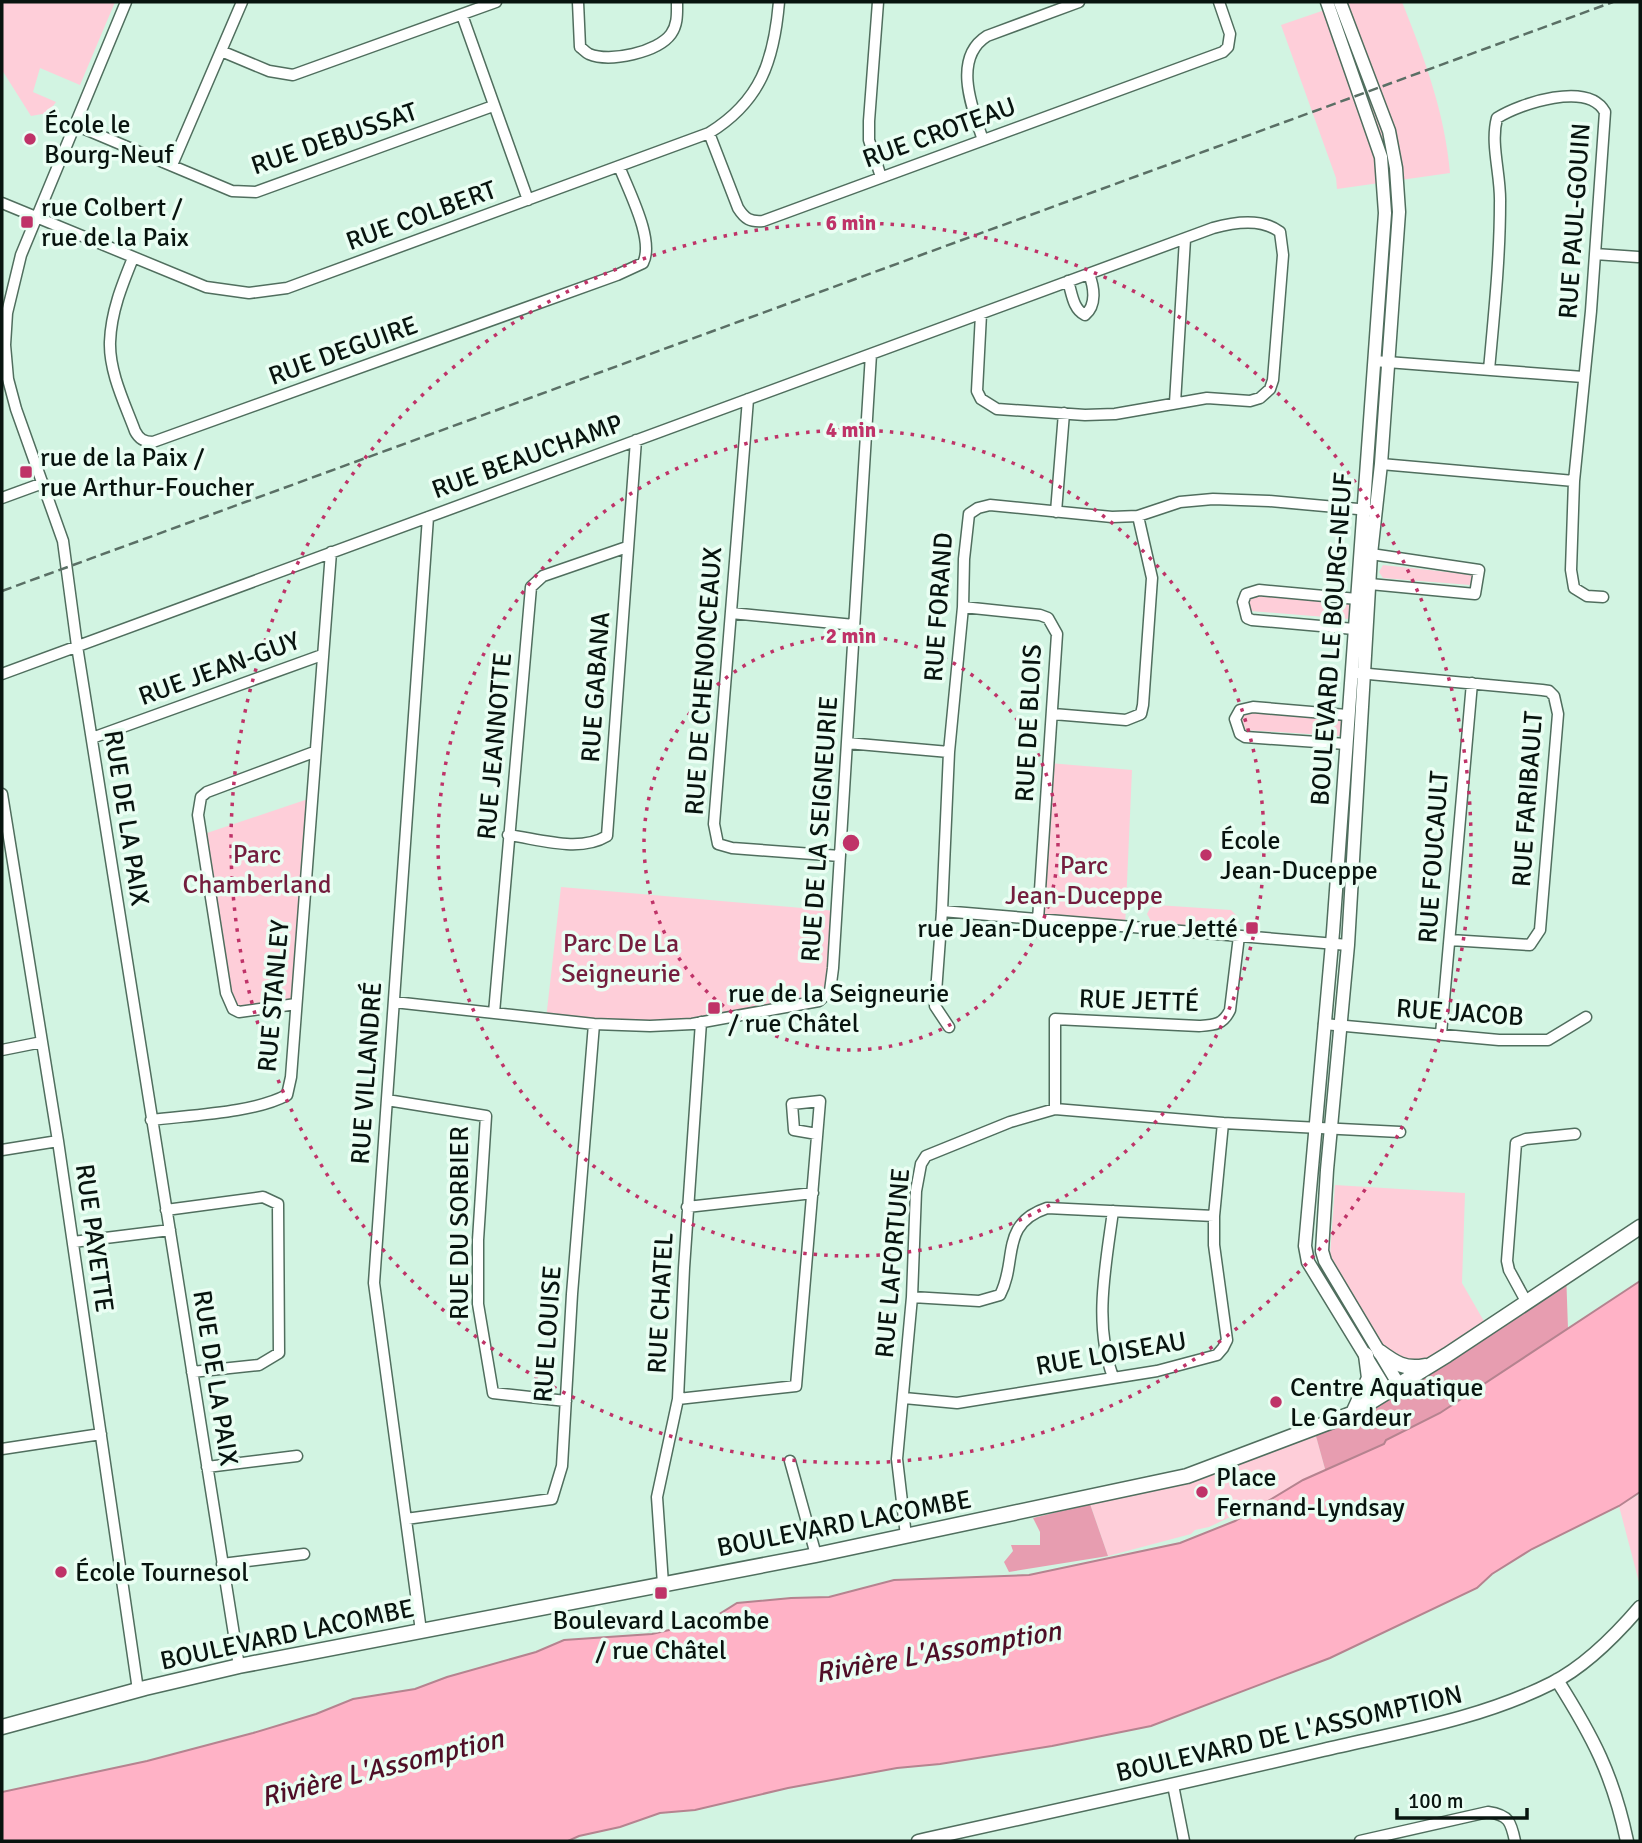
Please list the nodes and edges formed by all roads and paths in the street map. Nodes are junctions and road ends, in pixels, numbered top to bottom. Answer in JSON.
{"nodes":[{"id":1,"x":126,"y":2,"type":"edge"},
{"id":2,"x":242,"y":2,"type":"edge"},
{"id":3,"x":496,"y":2,"type":"edge"},
{"id":4,"x":578,"y":2,"type":"edge"},
{"id":5,"x":677,"y":2,"type":"edge"},
{"id":6,"x":779,"y":2,"type":"edge"},
{"id":7,"x":878,"y":2,"type":"edge"},
{"id":8,"x":1079,"y":2,"type":"edge"},
{"id":9,"x":1219,"y":2,"type":"edge"},
{"id":10,"x":1326,"y":2,"type":"edge"},
{"id":11,"x":1340,"y":2,"type":"edge"},
{"id":12,"x":462,"y":15,"type":"junction"},
{"id":13,"x":221,"y":51,"type":"junction"},
{"id":14,"x":493,"y":106,"type":"junction"},
{"id":15,"x":75,"y":125,"type":"junction"},
{"id":16,"x":709,"y":133,"type":"junction"},
{"id":17,"x":983,"y":140,"type":"junction"},
{"id":18,"x":172,"y":165,"type":"junction"},
{"id":19,"x":619,"y":166,"type":"junction"},
{"id":20,"x":881,"y":177,"type":"junction"},
{"id":21,"x":528,"y":200,"type":"junction"},
{"id":22,"x":2,"y":203,"type":"edge"},
{"id":23,"x":37,"y":217,"type":"junction"},
{"id":24,"x":1185,"y":239,"type":"junction"},
{"id":25,"x":1595,"y":254,"type":"junction"},
{"id":26,"x":1638,"y":257,"type":"dead end"},
{"id":27,"x":133,"y":258,"type":"junction"},
{"id":28,"x":1089,"y":274,"type":"junction"},
{"id":29,"x":1068,"y":281,"type":"junction"},
{"id":30,"x":981,"y":314,"type":"junction"},
{"id":31,"x":871,"y":354,"type":"junction"},
{"id":32,"x":1381,"y":362,"type":"junction"},
{"id":33,"x":1489,"y":370,"type":"junction"},
{"id":34,"x":1583,"y":377,"type":"junction"},
{"id":35,"x":748,"y":399,"type":"junction"},
{"id":36,"x":1175,"y":403,"type":"junction"},
{"id":37,"x":1064,"y":414,"type":"junction"},
{"id":38,"x":636,"y":440,"type":"junction"},
{"id":39,"x":1381,"y":464,"type":"junction"},
{"id":40,"x":1574,"y":481,"type":"junction"},
{"id":41,"x":43,"y":483,"type":"junction"},
{"id":42,"x":2,"y":498,"type":"edge"},
{"id":43,"x":1369,"y":510,"type":"junction"},
{"id":44,"x":1056,"y":512,"type":"junction"},
{"id":45,"x":1138,"y":516,"type":"junction"},
{"id":46,"x":429,"y":517,"type":"junction"},
{"id":47,"x":627,"y":547,"type":"junction"},
{"id":48,"x":331,"y":552,"type":"junction"},
{"id":49,"x":1371,"y":554,"type":"junction"},
{"id":50,"x":1370,"y":584,"type":"junction"},
{"id":51,"x":1603,"y":597,"type":"dead end"},
{"id":52,"x":1357,"y":600,"type":"junction"},
{"id":53,"x":962,"y":607,"type":"junction"},
{"id":54,"x":730,"y":613,"type":"junction"},
{"id":55,"x":855,"y":625,"type":"junction"},
{"id":56,"x":1354,"y":629,"type":"junction"},
{"id":57,"x":77,"y":646,"type":"junction"},
{"id":58,"x":322,"y":655,"type":"junction"},
{"id":59,"x":1351,"y":672,"type":"junction"},
{"id":60,"x":1365,"y":673,"type":"junction"},
{"id":61,"x":2,"y":674,"type":"edge"},
{"id":62,"x":1472,"y":683,"type":"junction"},
{"id":63,"x":1053,"y":715,"type":"junction"},
{"id":64,"x":1347,"y":715,"type":"junction"},
{"id":65,"x":92,"y":737,"type":"junction"},
{"id":66,"x":847,"y":743,"type":"junction"},
{"id":67,"x":1346,"y":744,"type":"junction"},
{"id":68,"x":314,"y":752,"type":"junction"},
{"id":69,"x":949,"y":752,"type":"junction"},
{"id":70,"x":2,"y":794,"type":"edge"},
{"id":71,"x":508,"y":835,"type":"junction"},
{"id":72,"x":840,"y":856,"type":"junction"},
{"id":73,"x":942,"y":911,"type":"junction"},
{"id":74,"x":1038,"y":920,"type":"junction"},
{"id":75,"x":1239,"y":936,"type":"junction"},
{"id":76,"x":1450,"y":940,"type":"junction"},
{"id":77,"x":1332,"y":944,"type":"junction"},
{"id":78,"x":1348,"y":945,"type":"junction"},
{"id":79,"x":394,"y":1002,"type":"junction"},
{"id":80,"x":296,"y":1004,"type":"junction"},
{"id":81,"x":494,"y":1013,"type":"junction"},
{"id":82,"x":1586,"y":1017,"type":"dead end"},
{"id":83,"x":701,"y":1022,"type":"junction"},
{"id":84,"x":594,"y":1024,"type":"junction"},
{"id":85,"x":1324,"y":1024,"type":"junction"},
{"id":86,"x":1341,"y":1026,"type":"junction"},
{"id":87,"x":949,"y":1027,"type":"dead end"},
{"id":88,"x":1441,"y":1034,"type":"junction"},
{"id":89,"x":41,"y":1042,"type":"junction"},
{"id":90,"x":2,"y":1050,"type":"edge"},
{"id":91,"x":387,"y":1100,"type":"junction"},
{"id":92,"x":1055,"y":1109,"type":"junction"},
{"id":93,"x":151,"y":1120,"type":"junction"},
{"id":94,"x":1223,"y":1123,"type":"junction"},
{"id":95,"x":1315,"y":1128,"type":"junction"},
{"id":96,"x":1331,"y":1129,"type":"junction"},
{"id":97,"x":1400,"y":1132,"type":"dead end"},
{"id":98,"x":817,"y":1134,"type":"dead end"},
{"id":99,"x":1575,"y":1134,"type":"dead end"},
{"id":100,"x":58,"y":1141,"type":"junction"},
{"id":101,"x":2,"y":1150,"type":"edge"},
{"id":102,"x":813,"y":1193,"type":"junction"},
{"id":103,"x":687,"y":1207,"type":"junction"},
{"id":104,"x":166,"y":1210,"type":"junction"},
{"id":105,"x":1114,"y":1211,"type":"junction"},
{"id":106,"x":1214,"y":1216,"type":"junction"},
{"id":107,"x":1640,"y":1227,"type":"edge"},
{"id":108,"x":170,"y":1230,"type":"junction"},
{"id":109,"x":73,"y":1242,"type":"junction"},
{"id":110,"x":912,"y":1297,"type":"junction"},
{"id":111,"x":1527,"y":1303,"type":"junction"},
{"id":112,"x":1373,"y":1354,"type":"junction"},
{"id":113,"x":1433,"y":1364,"type":"junction"},
{"id":114,"x":192,"y":1372,"type":"junction"},
{"id":115,"x":1114,"y":1377,"type":"junction"},
{"id":116,"x":1393,"y":1388,"type":"junction"},
{"id":117,"x":904,"y":1398,"type":"junction"},
{"id":118,"x":678,"y":1399,"type":"junction"},
{"id":119,"x":566,"y":1402,"type":"junction"},
{"id":120,"x":1353,"y":1412,"type":"junction"},
{"id":121,"x":101,"y":1434,"type":"junction"},
{"id":122,"x":2,"y":1449,"type":"edge"},
{"id":123,"x":297,"y":1456,"type":"dead end"},
{"id":124,"x":790,"y":1461,"type":"dead end"},
{"id":125,"x":206,"y":1467,"type":"junction"},
{"id":126,"x":406,"y":1519,"type":"junction"},
{"id":127,"x":906,"y":1536,"type":"junction"},
{"id":128,"x":304,"y":1554,"type":"dead end"},
{"id":129,"x":816,"y":1555,"type":"junction"},
{"id":130,"x":222,"y":1564,"type":"junction"},
{"id":131,"x":663,"y":1584,"type":"junction"},
{"id":132,"x":1640,"y":1607,"type":"edge"},
{"id":133,"x":421,"y":1631,"type":"junction"},
{"id":134,"x":239,"y":1666,"type":"junction"},
{"id":135,"x":1557,"y":1680,"type":"junction"},
{"id":136,"x":138,"y":1690,"type":"junction"},
{"id":137,"x":2,"y":1727,"type":"edge"},
{"id":138,"x":1173,"y":1786,"type":"junction"},
{"id":139,"x":1415,"y":1829,"type":"junction"},
{"id":140,"x":918,"y":1841,"type":"edge"},
{"id":141,"x":1184,"y":1841,"type":"edge"},
{"id":142,"x":1360,"y":1841,"type":"edge"},
{"id":143,"x":1418,"y":1841,"type":"edge"},
{"id":144,"x":1515,"y":1841,"type":"edge"},
{"id":145,"x":1628,"y":1841,"type":"edge"}],
"edges":[{"from":1,"to":15,"type":"street","name":"RUE DE LA PAIX"},
{"from":2,"to":13,"type":"street"},
{"from":3,"to":12,"type":"street"},
{"from":4,"to":5,"type":"street"},
{"from":6,"to":16,"type":"street","name":"RUE COLBERT"},
{"from":7,"to":20,"type":"street"},
{"from":8,"to":17,"type":"street"},
{"from":9,"to":17,"type":"street","name":"RUE CROTEAU"},
{"from":10,"to":32,"type":"street","name":"BOULEVARD LE BOURG-NEUF"},
{"from":11,"to":32,"type":"street","name":"BOULEVARD LE BOURG-NEUF"},
{"from":12,"to":13,"type":"street"},
{"from":12,"to":14,"type":"street"},
{"from":13,"to":18,"type":"street"},
{"from":14,"to":18,"type":"street","name":"RUE DEBUSSAT"},
{"from":14,"to":21,"type":"street"},
{"from":15,"to":18,"type":"street","name":"RUE DEBUSSAT"},
{"from":15,"to":23,"type":"street","name":"RUE DE LA PAIX"},
{"from":16,"to":19,"type":"street","name":"RUE COLBERT"},
{"from":16,"to":20,"type":"street","name":"RUE CROTEAU"},
{"from":17,"to":20,"type":"street","name":"RUE CROTEAU"},
{"from":19,"to":21,"type":"street","name":"RUE COLBERT"},
{"from":19,"to":27,"type":"street","name":"RUE DEGUIRE"},
{"from":21,"to":27,"type":"street","name":"RUE COLBERT"},
{"from":22,"to":23,"type":"street","name":"RUE COLBERT"},
{"from":23,"to":27,"type":"street","name":"RUE COLBERT"},
{"from":23,"to":41,"type":"street","name":"RUE DE LA PAIX"},
{"from":24,"to":28,"type":"street","name":"RUE BEAUCHAMP"},
{"from":24,"to":36,"type":"street"},
{"from":24,"to":36,"type":"street","name":"RUE BEAUCHAMP"},
{"from":25,"to":26,"type":"street"},
{"from":25,"to":33,"type":"street","name":"RUE PAUL-GOUIN"},
{"from":25,"to":34,"type":"street","name":"RUE PAUL-GOUIN"},
{"from":28,"to":29,"type":"street","name":"RUE BEAUCHAMP"},
{"from":28,"to":29,"type":"street"},
{"from":29,"to":30,"type":"street","name":"RUE BEAUCHAMP"},
{"from":30,"to":31,"type":"street","name":"RUE BEAUCHAMP"},
{"from":30,"to":37,"type":"street"},
{"from":31,"to":35,"type":"street","name":"RUE BEAUCHAMP"},
{"from":31,"to":55,"type":"street","name":"RUE DE LA SEIGNEURIE"},
{"from":32,"to":33,"type":"street"},
{"from":32,"to":39,"type":"street","name":"BOULEVARD LE BOURG-NEUF"},
{"from":32,"to":43,"type":"street","name":"BOULEVARD LE BOURG-NEUF"},
{"from":33,"to":34,"type":"street"},
{"from":34,"to":40,"type":"street","name":"RUE PAUL-GOUIN"},
{"from":35,"to":38,"type":"street","name":"RUE BEAUCHAMP"},
{"from":35,"to":54,"type":"street","name":"RUE DE CHENONCEAUX"},
{"from":36,"to":37,"type":"street"},
{"from":37,"to":44,"type":"street"},
{"from":38,"to":46,"type":"street","name":"RUE BEAUCHAMP"},
{"from":38,"to":47,"type":"street","name":"RUE GABANA"},
{"from":39,"to":40,"type":"street"},
{"from":39,"to":43,"type":"street","name":"BOULEVARD LE BOURG-NEUF"},
{"from":40,"to":51,"type":"street","name":"RUE PAUL-GOUIN"},
{"from":41,"to":42,"type":"street"},
{"from":41,"to":57,"type":"street","name":"RUE DE LA PAIX"},
{"from":43,"to":45,"type":"street","name":"RUE FORAND"},
{"from":43,"to":49,"type":"street","name":"BOULEVARD LE BOURG-NEUF"},
{"from":43,"to":52,"type":"street","name":"BOULEVARD LE BOURG-NEUF"},
{"from":44,"to":45,"type":"street","name":"RUE FORAND"},
{"from":44,"to":53,"type":"street","name":"RUE FORAND"},
{"from":45,"to":63,"type":"street"},
{"from":46,"to":48,"type":"street","name":"RUE BEAUCHAMP"},
{"from":46,"to":79,"type":"street","name":"RUE VILLANDRÉ"},
{"from":47,"to":71,"type":"street","name":"RUE JEANNOTTE"},
{"from":47,"to":71,"type":"street","name":"RUE GABANA"},
{"from":48,"to":57,"type":"street","name":"RUE BEAUCHAMP"},
{"from":48,"to":58,"type":"street","name":"RUE STANLEY"},
{"from":49,"to":50,"type":"street","name":"BOULEVARD LE BOURG-NEUF"},
{"from":49,"to":50,"type":"street"},
{"from":50,"to":60,"type":"street","name":"BOULEVARD LE BOURG-NEUF"},
{"from":52,"to":56,"type":"street","name":"BOULEVARD LE BOURG-NEUF"},
{"from":52,"to":56,"type":"street"},
{"from":53,"to":63,"type":"street","name":"RUE DE BLOIS"},
{"from":53,"to":69,"type":"street","name":"RUE FORAND"},
{"from":54,"to":55,"type":"street"},
{"from":54,"to":72,"type":"street","name":"RUE DE CHENONCEAUX"},
{"from":55,"to":66,"type":"street","name":"RUE DE LA SEIGNEURIE"},
{"from":56,"to":59,"type":"street","name":"BOULEVARD LE BOURG-NEUF"},
{"from":57,"to":61,"type":"street","name":"RUE BEAUCHAMP"},
{"from":57,"to":65,"type":"street","name":"RUE DE LA PAIX"},
{"from":58,"to":65,"type":"street","name":"RUE JEAN-GUY"},
{"from":58,"to":68,"type":"street","name":"RUE STANLEY"},
{"from":59,"to":60,"type":"street","name":"RUE FARIBAULT"},
{"from":59,"to":64,"type":"street","name":"BOULEVARD LE BOURG-NEUF"},
{"from":60,"to":62,"type":"street","name":"RUE FARIBAULT"},
{"from":60,"to":78,"type":"street","name":"BOULEVARD LE BOURG-NEUF"},
{"from":62,"to":76,"type":"street","name":"RUE FOUCAULT"},
{"from":62,"to":76,"type":"street","name":"RUE FARIBAULT"},
{"from":63,"to":74,"type":"street","name":"RUE DE BLOIS"},
{"from":64,"to":67,"type":"street","name":"BOULEVARD LE BOURG-NEUF"},
{"from":64,"to":67,"type":"street"},
{"from":65,"to":93,"type":"street","name":"RUE DE LA PAIX"},
{"from":66,"to":69,"type":"street"},
{"from":66,"to":72,"type":"street","name":"RUE DE LA SEIGNEURIE"},
{"from":67,"to":77,"type":"street","name":"BOULEVARD LE BOURG-NEUF"},
{"from":68,"to":80,"type":"street","name":"RUE STANLEY"},
{"from":68,"to":80,"type":"street"},
{"from":69,"to":73,"type":"street","name":"RUE FORAND"},
{"from":70,"to":89,"type":"street","name":"RUE PAYETTE"},
{"from":71,"to":81,"type":"street","name":"RUE JEANNOTTE"},
{"from":72,"to":83,"type":"street","name":"RUE DE LA SEIGNEURIE"},
{"from":73,"to":74,"type":"street"},
{"from":73,"to":87,"type":"street","name":"RUE FORAND"},
{"from":74,"to":75,"type":"street"},
{"from":75,"to":77,"type":"street"},
{"from":75,"to":92,"type":"street","name":"RUE JETTÉ"},
{"from":76,"to":88,"type":"street","name":"RUE FOUCAULT"},
{"from":77,"to":78,"type":"street"},
{"from":77,"to":85,"type":"street","name":"BOULEVARD LE BOURG-NEUF"},
{"from":78,"to":86,"type":"street","name":"BOULEVARD LE BOURG-NEUF"},
{"from":79,"to":81,"type":"street","name":"RUE DE LA SEIGNEURIE"},
{"from":79,"to":91,"type":"street","name":"RUE VILLANDRÉ"},
{"from":80,"to":93,"type":"street","name":"RUE STANLEY"},
{"from":81,"to":84,"type":"street","name":"RUE DE LA SEIGNEURIE"},
{"from":82,"to":88,"type":"street","name":"RUE JACOB"},
{"from":83,"to":84,"type":"street","name":"RUE DE LA SEIGNEURIE"},
{"from":83,"to":103,"type":"street","name":"RUE CHATEL"},
{"from":84,"to":119,"type":"street","name":"RUE LOUISE"},
{"from":85,"to":86,"type":"street","name":"RUE JACOB"},
{"from":85,"to":95,"type":"street","name":"BOULEVARD LE BOURG-NEUF"},
{"from":86,"to":88,"type":"street","name":"RUE JACOB"},
{"from":86,"to":96,"type":"street","name":"BOULEVARD LE BOURG-NEUF"},
{"from":89,"to":90,"type":"street"},
{"from":89,"to":100,"type":"street","name":"RUE PAYETTE"},
{"from":91,"to":119,"type":"street","name":"RUE DU SORBIER"},
{"from":91,"to":126,"type":"street","name":"RUE VILLANDRÉ"},
{"from":92,"to":94,"type":"street","name":"RUE LAFORTUNE"},
{"from":92,"to":110,"type":"street","name":"RUE LAFORTUNE"},
{"from":93,"to":104,"type":"street","name":"RUE DE LA PAIX"},
{"from":94,"to":95,"type":"street","name":"RUE LAFORTUNE"},
{"from":94,"to":106,"type":"street","name":"RUE LOISEAU"},
{"from":95,"to":96,"type":"street","name":"RUE LAFORTUNE"},
{"from":95,"to":112,"type":"street","name":"BOULEVARD LE BOURG-NEUF"},
{"from":96,"to":97,"type":"street","name":"RUE LAFORTUNE"},
{"from":96,"to":112,"type":"street","name":"BOULEVARD LE BOURG-NEUF"},
{"from":98,"to":102,"type":"street"},
{"from":99,"to":111,"type":"street"},
{"from":100,"to":101,"type":"street"},
{"from":100,"to":109,"type":"street","name":"RUE PAYETTE"},
{"from":102,"to":103,"type":"street"},
{"from":102,"to":118,"type":"street"},
{"from":103,"to":118,"type":"street","name":"RUE CHATEL"},
{"from":104,"to":108,"type":"street","name":"RUE DE LA PAIX"},
{"from":104,"to":114,"type":"street"},
{"from":105,"to":106,"type":"street"},
{"from":105,"to":110,"type":"street"},
{"from":105,"to":115,"type":"street"},
{"from":106,"to":115,"type":"street","name":"RUE LOISEAU"},
{"from":107,"to":111,"type":"main road","name":"BOULEVARD LACOMBE"},
{"from":108,"to":109,"type":"street"},
{"from":108,"to":114,"type":"street","name":"RUE DE LA PAIX"},
{"from":109,"to":121,"type":"street","name":"RUE PAYETTE"},
{"from":110,"to":117,"type":"street","name":"RUE LAFORTUNE"},
{"from":111,"to":113,"type":"main road","name":"BOULEVARD LACOMBE"},
{"from":112,"to":113,"type":"main road"},
{"from":112,"to":116,"type":"street","name":"BOULEVARD LE BOURG-NEUF"},
{"from":112,"to":120,"type":"main road"},
{"from":113,"to":116,"type":"main road","name":"BOULEVARD LACOMBE"},
{"from":114,"to":125,"type":"street","name":"RUE DE LA PAIX"},
{"from":115,"to":117,"type":"street","name":"RUE LOISEAU"},
{"from":116,"to":120,"type":"main road","name":"BOULEVARD LACOMBE"},
{"from":117,"to":127,"type":"street","name":"RUE LAFORTUNE"},
{"from":118,"to":131,"type":"street","name":"RUE CHATEL"},
{"from":119,"to":126,"type":"street","name":"RUE LOUISE"},
{"from":120,"to":127,"type":"main road","name":"BOULEVARD LACOMBE"},
{"from":121,"to":122,"type":"street"},
{"from":121,"to":136,"type":"street","name":"RUE PAYETTE"},
{"from":123,"to":125,"type":"street"},
{"from":124,"to":129,"type":"street"},
{"from":125,"to":130,"type":"street","name":"RUE DE LA PAIX"},
{"from":126,"to":133,"type":"street","name":"RUE VILLANDRÉ"},
{"from":127,"to":129,"type":"main road","name":"BOULEVARD LACOMBE"},
{"from":128,"to":130,"type":"street"},
{"from":129,"to":131,"type":"main road","name":"BOULEVARD LACOMBE"},
{"from":130,"to":134,"type":"street","name":"RUE DE LA PAIX"},
{"from":131,"to":133,"type":"main road","name":"BOULEVARD LACOMBE"},
{"from":132,"to":135,"type":"street","name":"BOULEVARD DE L'ASSOMPTION"},
{"from":133,"to":134,"type":"main road","name":"BOULEVARD LACOMBE"},
{"from":134,"to":136,"type":"main road","name":"BOULEVARD LACOMBE"},
{"from":135,"to":138,"type":"street","name":"BOULEVARD DE L'ASSOMPTION"},
{"from":135,"to":145,"type":"street"},
{"from":136,"to":137,"type":"main road","name":"BOULEVARD LACOMBE"},
{"from":138,"to":140,"type":"street","name":"BOULEVARD DE L'ASSOMPTION"},
{"from":138,"to":141,"type":"street"},
{"from":139,"to":142,"type":"street"},
{"from":139,"to":143,"type":"street"},
{"from":139,"to":144,"type":"street"}]}
